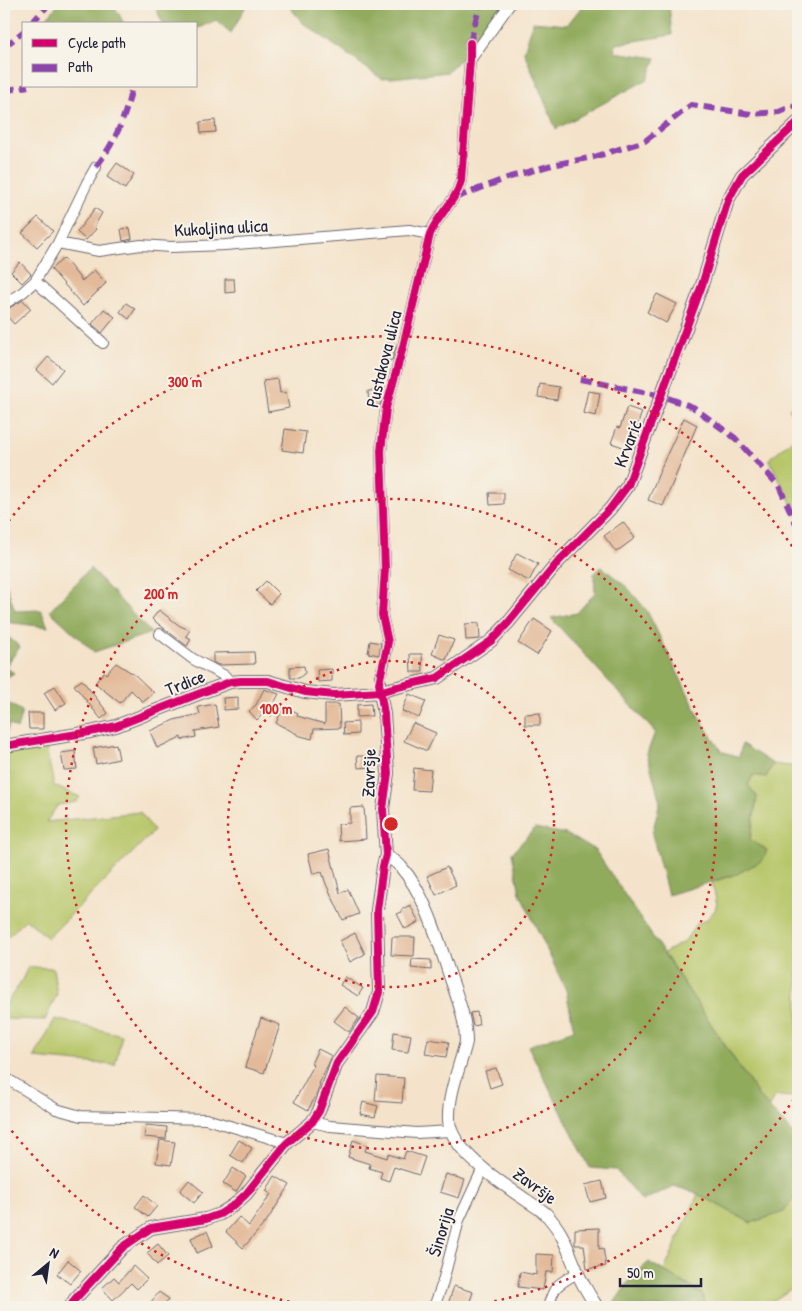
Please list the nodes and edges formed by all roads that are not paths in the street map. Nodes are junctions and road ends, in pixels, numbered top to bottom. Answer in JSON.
{"nodes":[{"id":1,"x":510,"y":4,"type":"edge"},
{"id":2,"x":470,"y":42,"type":"dead end"},
{"id":3,"x":470,"y":60,"type":"junction"},
{"id":4,"x":798,"y":122,"type":"edge"},
{"id":5,"x":96,"y":166,"type":"dead end"},
{"id":6,"x":430,"y":234,"type":"junction"},
{"id":7,"x":58,"y":243,"type":"junction"},
{"id":8,"x":35,"y":281,"type":"junction"},
{"id":9,"x":4,"y":304,"type":"edge"},
{"id":10,"x":104,"y":343,"type":"dead end"},
{"id":11,"x":160,"y":634,"type":"dead end"},
{"id":12,"x":230,"y":682,"type":"junction"},
{"id":13,"x":380,"y":692,"type":"junction"},
{"id":14,"x":4,"y":746,"type":"edge"},
{"id":15,"x":386,"y":855,"type":"junction"},
{"id":16,"x":4,"y":1077,"type":"edge"},
{"id":17,"x":312,"y":1122,"type":"junction"},
{"id":18,"x":450,"y":1131,"type":"junction"},
{"id":19,"x":287,"y":1143,"type":"junction"},
{"id":20,"x":483,"y":1168,"type":"junction"},
{"id":21,"x":578,"y":1273,"type":"junction"},
{"id":22,"x":70,"y":1307,"type":"edge"},
{"id":23,"x":434,"y":1307,"type":"edge"},
{"id":24,"x":548,"y":1307,"type":"edge"},
{"id":25,"x":596,"y":1307,"type":"edge"}],
"edges":[{"from":1,"to":3,"type":"street"},
{"from":2,"to":3,"type":"street","name":"Pustakova ulica"},
{"from":3,"to":6,"type":"street","name":"Pustakova ulica"},
{"from":4,"to":13,"type":"street","name":"Krvarić"},
{"from":5,"to":7,"type":"street"},
{"from":6,"to":7,"type":"street","name":"Kukoljina ulica"},
{"from":6,"to":13,"type":"street","name":"Pustakova ulica"},
{"from":7,"to":8,"type":"street"},
{"from":8,"to":9,"type":"street"},
{"from":8,"to":10,"type":"street"},
{"from":11,"to":12,"type":"street","name":"Trdice"},
{"from":12,"to":13,"type":"street","name":"Trdice"},
{"from":12,"to":14,"type":"street","name":"Trdice"},
{"from":13,"to":15,"type":"street","name":"Završje"},
{"from":15,"to":17,"type":"street","name":"Završje"},
{"from":15,"to":18,"type":"street"},
{"from":16,"to":19,"type":"street"},
{"from":17,"to":18,"type":"street"},
{"from":17,"to":19,"type":"street"},
{"from":18,"to":20,"type":"street","name":"Završje"},
{"from":19,"to":22,"type":"street"},
{"from":20,"to":21,"type":"street","name":"Završje"},
{"from":20,"to":23,"type":"street","name":"Šinorija"},
{"from":21,"to":24,"type":"street"},
{"from":21,"to":25,"type":"street","name":"Završje"}]}
